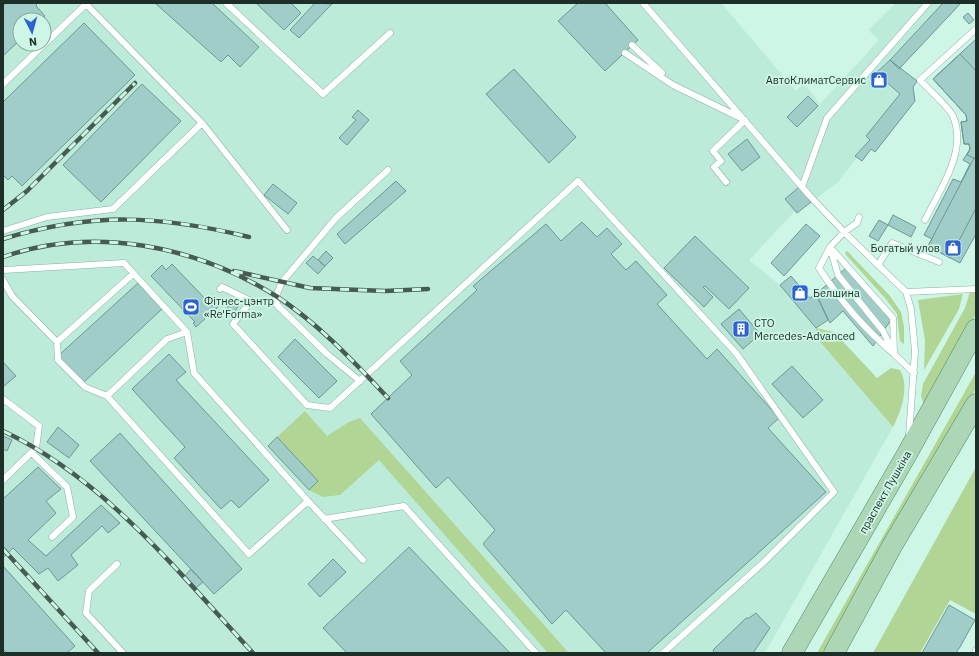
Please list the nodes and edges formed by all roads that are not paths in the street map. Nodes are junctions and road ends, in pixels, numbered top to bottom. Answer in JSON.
{"nodes":[{"id":1,"x":226,"y":3,"type":"edge"},
{"id":2,"x":643,"y":3,"type":"edge"},
{"id":3,"x":928,"y":3,"type":"edge"},
{"id":4,"x":976,"y":29,"type":"edge"},
{"id":5,"x":390,"y":33,"type":"dead end"},
{"id":6,"x":632,"y":45,"type":"dead end"},
{"id":7,"x":625,"y":52,"type":"dead end"},
{"id":8,"x":3,"y":84,"type":"edge"},
{"id":9,"x":673,"y":85,"type":"junction"},
{"id":10,"x":745,"y":120,"type":"junction"},
{"id":11,"x":202,"y":123,"type":"junction"},
{"id":12,"x":388,"y":170,"type":"dead end"},
{"id":13,"x":726,"y":182,"type":"dead end"},
{"id":14,"x":802,"y":187,"type":"junction"},
{"id":15,"x":860,"y":217,"type":"dead end"},
{"id":16,"x":925,"y":220,"type":"dead end"},
{"id":17,"x":288,"y":230,"type":"dead end"},
{"id":18,"x":3,"y":231,"type":"edge"},
{"id":19,"x":844,"y":232,"type":"junction"},
{"id":20,"x":830,"y":247,"type":"junction"},
{"id":21,"x":939,"y":262,"type":"dead end"},
{"id":22,"x":878,"y":265,"type":"junction"},
{"id":23,"x":3,"y":270,"type":"edge"},
{"id":24,"x":133,"y":274,"type":"junction"},
{"id":25,"x":3,"y":280,"type":"edge"},
{"id":26,"x":220,"y":289,"type":"dead end"},
{"id":27,"x":976,"y":289,"type":"edge"},
{"id":28,"x":906,"y":292,"type":"junction"},
{"id":29,"x":976,"y":329,"type":"edge"},
{"id":30,"x":187,"y":332,"type":"junction"},
{"id":31,"x":57,"y":342,"type":"junction"},
{"id":32,"x":894,"y":354,"type":"junction"},
{"id":33,"x":914,"y":373,"type":"junction"},
{"id":34,"x":360,"y":381,"type":"junction"},
{"id":35,"x":107,"y":396,"type":"junction"},
{"id":36,"x":3,"y":399,"type":"edge"},
{"id":37,"x":976,"y":404,"type":"edge"},
{"id":38,"x":32,"y":452,"type":"junction"},
{"id":39,"x":907,"y":454,"type":"junction"},
{"id":40,"x":3,"y":480,"type":"edge"},
{"id":41,"x":308,"y":501,"type":"junction"},
{"id":42,"x":324,"y":519,"type":"junction"},
{"id":43,"x":52,"y":537,"type":"dead end"},
{"id":44,"x":363,"y":560,"type":"dead end"},
{"id":45,"x":117,"y":564,"type":"dead end"},
{"id":46,"x":976,"y":650,"type":"edge"},
{"id":47,"x":123,"y":653,"type":"edge"},
{"id":48,"x":536,"y":653,"type":"edge"},
{"id":49,"x":663,"y":653,"type":"edge"},
{"id":50,"x":792,"y":653,"type":"edge"},
{"id":51,"x":834,"y":653,"type":"edge"},
{"id":52,"x":974,"y":653,"type":"edge"}],
"edges":[{"from":1,"to":5,"type":"lane"},
{"from":2,"to":10,"type":"lane"},
{"from":3,"to":14,"type":"lane"},
{"from":4,"to":16,"type":"lane"},
{"from":6,"to":9,"type":"lane"},
{"from":7,"to":9,"type":"lane"},
{"from":8,"to":11,"type":"lane"},
{"from":9,"to":10,"type":"lane"},
{"from":10,"to":13,"type":"lane"},
{"from":10,"to":14,"type":"lane"},
{"from":11,"to":17,"type":"lane"},
{"from":11,"to":18,"type":"lane"},
{"from":12,"to":34,"type":"lane"},
{"from":14,"to":19,"type":"lane"},
{"from":15,"to":19,"type":"lane"},
{"from":19,"to":20,"type":"lane"},
{"from":19,"to":22,"type":"lane"},
{"from":20,"to":32,"type":"lane"},
{"from":20,"to":32,"type":"lane"},
{"from":20,"to":32,"type":"lane"},
{"from":21,"to":22,"type":"lane"},
{"from":22,"to":28,"type":"lane"},
{"from":23,"to":24,"type":"lane"},
{"from":24,"to":30,"type":"lane"},
{"from":24,"to":31,"type":"lane"},
{"from":25,"to":31,"type":"lane"},
{"from":26,"to":34,"type":"lane"},
{"from":27,"to":28,"type":"lane"},
{"from":28,"to":33,"type":"lane"},
{"from":29,"to":39,"type":"main road","name":"праспект Пушкіна"},
{"from":30,"to":35,"type":"lane"},
{"from":30,"to":41,"type":"lane"},
{"from":31,"to":35,"type":"lane"},
{"from":32,"to":33,"type":"lane"},
{"from":33,"to":39,"type":"lane"},
{"from":34,"to":49,"type":"lane"},
{"from":35,"to":41,"type":"lane"},
{"from":36,"to":38,"type":"lane"},
{"from":37,"to":51,"type":"main road"},
{"from":38,"to":40,"type":"lane"},
{"from":38,"to":43,"type":"lane"},
{"from":39,"to":50,"type":"main road","name":"праспект Пушкіна"},
{"from":41,"to":42,"type":"lane"},
{"from":42,"to":44,"type":"lane"},
{"from":42,"to":48,"type":"lane"},
{"from":45,"to":47,"type":"lane"},
{"from":46,"to":52,"type":"lane"}]}
